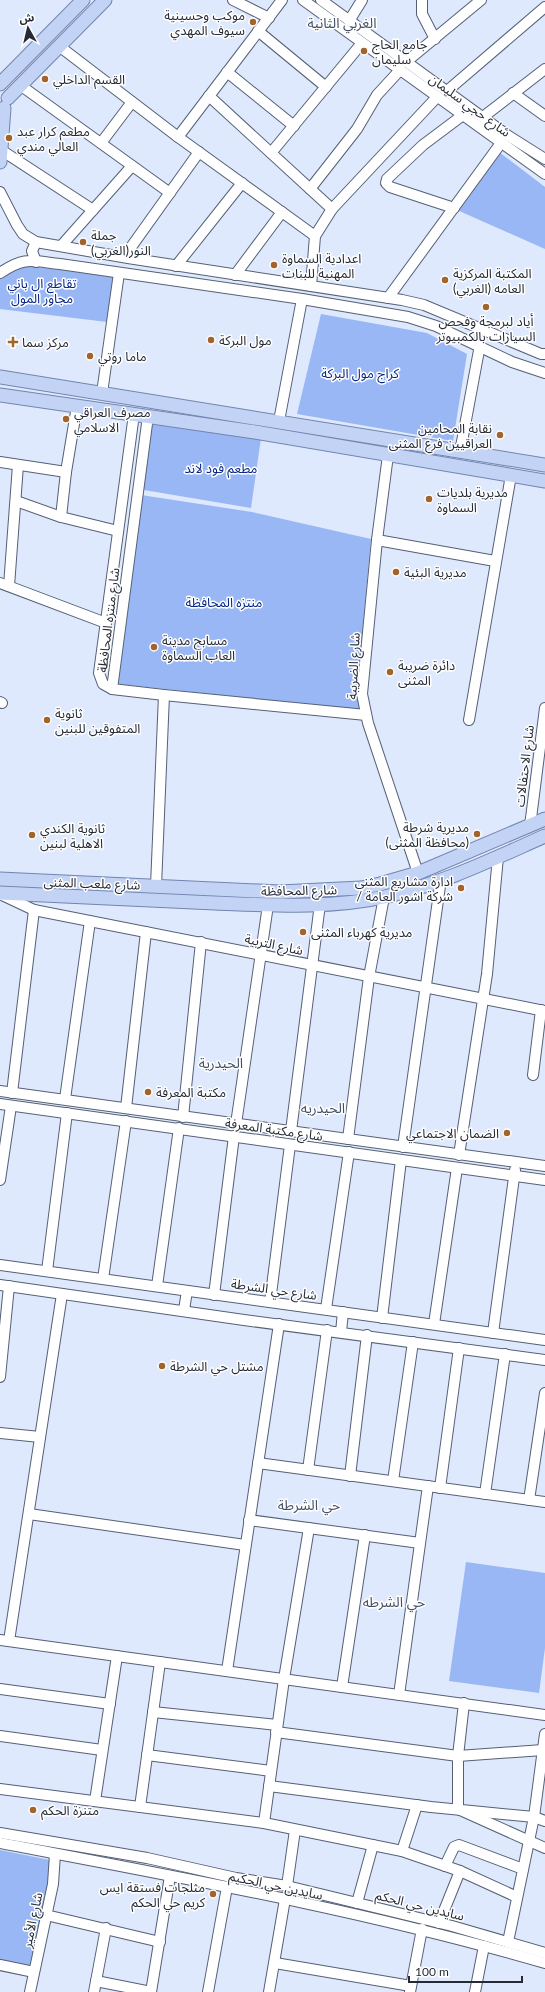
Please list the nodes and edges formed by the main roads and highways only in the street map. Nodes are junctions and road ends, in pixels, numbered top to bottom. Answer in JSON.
{"nodes":[{"id":1,"x":83,"y":0,"type":"edge"},
{"id":2,"x":104,"y":0,"type":"edge"},
{"id":3,"x":0,"y":85,"type":"edge"},
{"id":4,"x":4,"y":106,"type":"edge"},
{"id":5,"x":1,"y":156,"type":"edge"},
{"id":6,"x":0,"y":370,"type":"edge"},
{"id":7,"x":0,"y":378,"type":"edge"},
{"id":8,"x":37,"y":383,"type":"junction"},
{"id":9,"x":0,"y":395,"type":"edge"},
{"id":10,"x":545,"y":465,"type":"edge"},
{"id":11,"x":545,"y":481,"type":"edge"},
{"id":12,"x":545,"y":819,"type":"edge"},
{"id":13,"x":545,"y":836,"type":"edge"},
{"id":14,"x":0,"y":879,"type":"edge"},
{"id":15,"x":185,"y":888,"type":"junction"},
{"id":16,"x":0,"y":893,"type":"edge"},
{"id":17,"x":184,"y":901,"type":"junction"}],
"edges":[{"from":1,"to":3,"type":"main road"},
{"from":2,"to":4,"type":"main road"},
{"from":3,"to":4,"type":"main road"},
{"from":4,"to":5,"type":"main road"},
{"from":6,"to":8,"type":"main road"},
{"from":7,"to":8,"type":"main road"},
{"from":8,"to":10,"type":"main road"},
{"from":9,"to":11,"type":"main road"},
{"from":12,"to":15,"type":"main road","name":"شارع المحافظة"},
{"from":13,"to":17,"type":"main road","name":"شارع المحافظة"},
{"from":14,"to":15,"type":"main road","name":"شارع ملعب المثنى"},
{"from":15,"to":17,"type":"main road"},
{"from":16,"to":17,"type":"main road","name":"شارع ملعب المثنى"}]}
